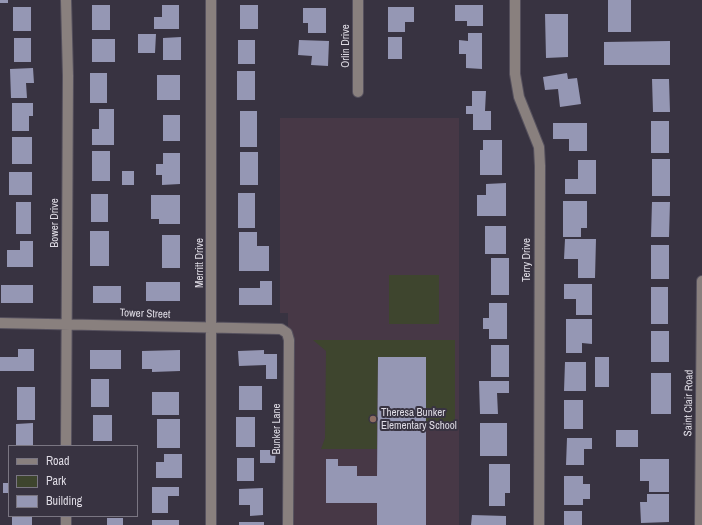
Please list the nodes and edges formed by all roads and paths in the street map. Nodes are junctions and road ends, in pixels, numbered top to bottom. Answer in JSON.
{"nodes":[{"id":1,"x":66,"y":0,"type":"edge"},
{"id":2,"x":211,"y":0,"type":"edge"},
{"id":3,"x":358,"y":0,"type":"edge"},
{"id":4,"x":515,"y":0,"type":"edge"},
{"id":5,"x":358,"y":92,"type":"dead end"},
{"id":6,"x":702,"y":281,"type":"edge"},
{"id":7,"x":0,"y":323,"type":"edge"},
{"id":8,"x":66,"y":324,"type":"junction"},
{"id":9,"x":212,"y":328,"type":"junction"},
{"id":10,"x":287,"y":333,"type":"joint"},
{"id":11,"x":66,"y":445,"type":"edge"},
{"id":12,"x":211,"y":525,"type":"edge"},
{"id":13,"x":288,"y":525,"type":"edge"},
{"id":14,"x":538,"y":525,"type":"edge"},
{"id":15,"x":700,"y":525,"type":"edge"}],
"edges":[{"from":1,"to":8,"type":"street","name":"Bower Drive"},
{"from":2,"to":9,"type":"street","name":"Merritt Drive"},
{"from":3,"to":5,"type":"street","name":"Orlin Drive"},
{"from":4,"to":14,"type":"street","name":"Terry Drive"},
{"from":6,"to":15,"type":"street","name":"Saint Clair Road"},
{"from":7,"to":8,"type":"street","name":"Tower Street"},
{"from":8,"to":9,"type":"street","name":"Tower Street"},
{"from":8,"to":11,"type":"street","name":"Bower Drive"},
{"from":9,"to":10,"type":"street","name":"Tower Street"},
{"from":9,"to":12,"type":"street","name":"Merritt Drive"},
{"from":10,"to":13,"type":"street","name":"Bunker Lane"}]}
